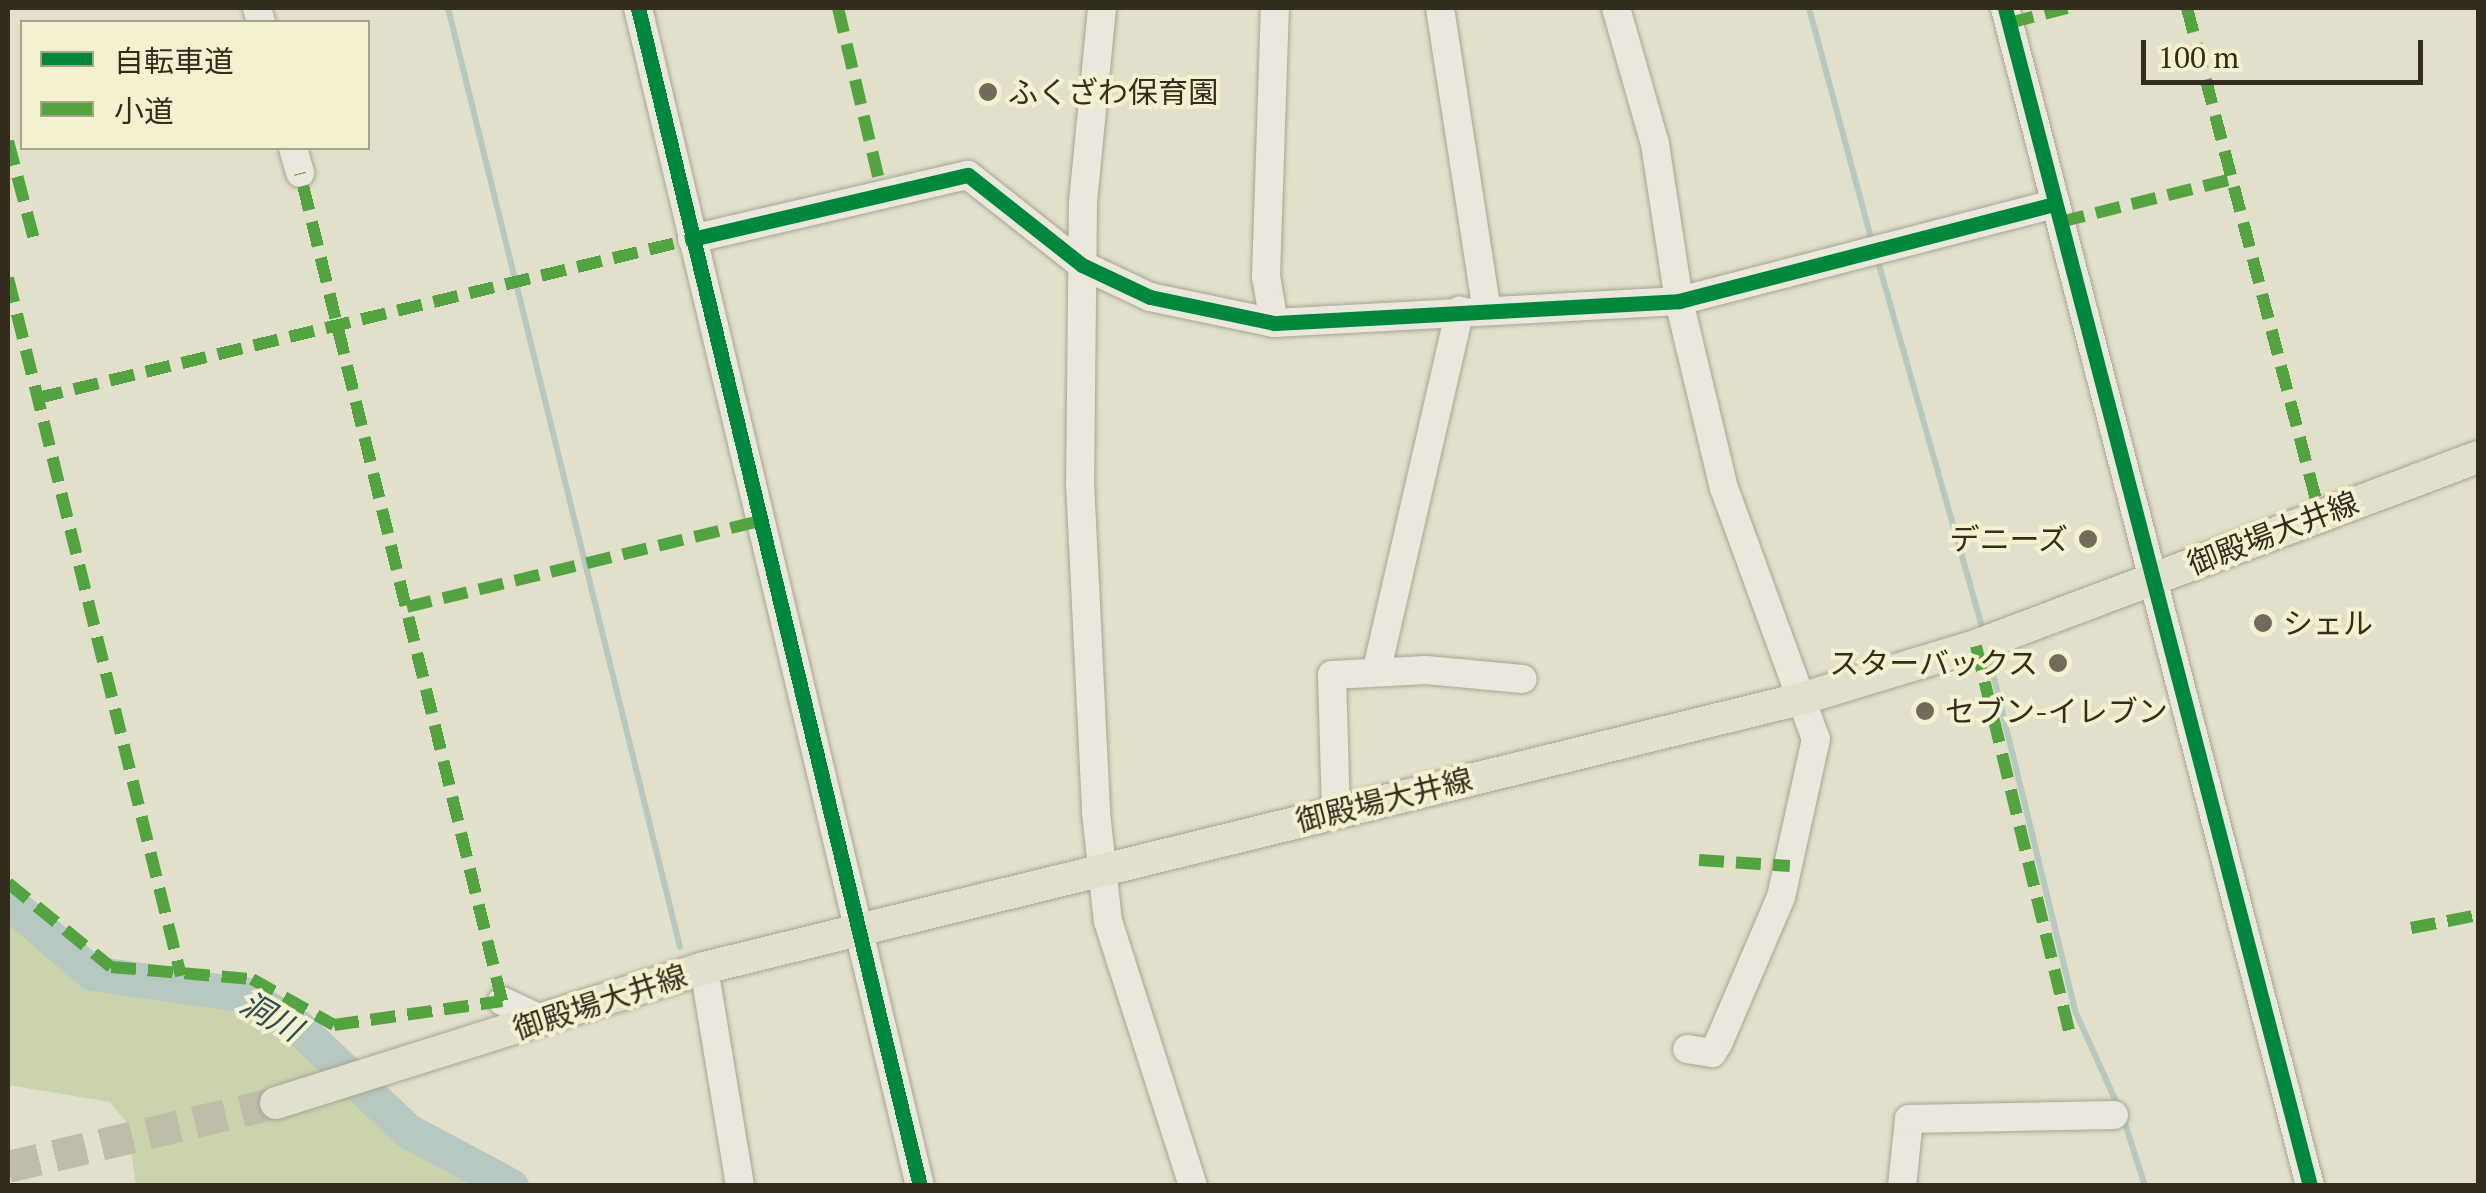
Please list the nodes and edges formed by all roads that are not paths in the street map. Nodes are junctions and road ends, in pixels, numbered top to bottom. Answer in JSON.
{"nodes":[{"id":1,"x":638,"y":8,"type":"edge"},
{"id":2,"x":1102,"y":8,"type":"edge"},
{"id":3,"x":1275,"y":8,"type":"edge"},
{"id":4,"x":1440,"y":8,"type":"edge"},
{"id":5,"x":1616,"y":8,"type":"edge"},
{"id":6,"x":2005,"y":8,"type":"edge"},
{"id":7,"x":2054,"y":204,"type":"junction"},
{"id":8,"x":692,"y":239,"type":"junction"},
{"id":9,"x":1082,"y":265,"type":"junction"},
{"id":10,"x":1678,"y":301,"type":"junction"},
{"id":11,"x":1473,"y":308,"type":"junction"},
{"id":12,"x":1274,"y":322,"type":"junction"},
{"id":13,"x":2478,"y":457,"type":"edge"},
{"id":14,"x":2153,"y":578,"type":"junction"},
{"id":15,"x":1377,"y":669,"type":"junction"},
{"id":16,"x":1523,"y":680,"type":"dead end"},
{"id":17,"x":1804,"y":698,"type":"junction"},
{"id":18,"x":1336,"y":812,"type":"junction"},
{"id":19,"x":1100,"y":869,"type":"junction"},
{"id":20,"x":861,"y":929,"type":"junction"},
{"id":21,"x":704,"y":968,"type":"junction"},
{"id":22,"x":502,"y":1001,"type":"dead end"},
{"id":23,"x":543,"y":1020,"type":"junction"},
{"id":24,"x":1687,"y":1050,"type":"dead end"},
{"id":25,"x":276,"y":1103,"type":"tunnel mouth"},
{"id":26,"x":2114,"y":1115,"type":"dead end"},
{"id":27,"x":740,"y":1186,"type":"edge"},
{"id":28,"x":920,"y":1186,"type":"edge"},
{"id":29,"x":1193,"y":1186,"type":"edge"},
{"id":30,"x":1902,"y":1186,"type":"edge"},
{"id":31,"x":2310,"y":1186,"type":"edge"}],
"edges":[{"from":1,"to":8,"type":"street"},
{"from":2,"to":9,"type":"street"},
{"from":3,"to":12,"type":"street"},
{"from":4,"to":11,"type":"street"},
{"from":5,"to":10,"type":"street"},
{"from":6,"to":7,"type":"street"},
{"from":7,"to":10,"type":"street"},
{"from":7,"to":14,"type":"street"},
{"from":8,"to":9,"type":"street"},
{"from":8,"to":20,"type":"street"},
{"from":9,"to":12,"type":"street"},
{"from":9,"to":19,"type":"street"},
{"from":10,"to":11,"type":"street"},
{"from":10,"to":17,"type":"street"},
{"from":11,"to":12,"type":"street"},
{"from":11,"to":15,"type":"street"},
{"from":13,"to":14,"type":"main road","name":"御殿場大井線"},
{"from":14,"to":17,"type":"main road","name":"御殿場大井線"},
{"from":14,"to":31,"type":"street"},
{"from":15,"to":16,"type":"street"},
{"from":15,"to":18,"type":"street"},
{"from":17,"to":18,"type":"main road","name":"御殿場大井線"},
{"from":17,"to":24,"type":"street"},
{"from":18,"to":19,"type":"main road","name":"御殿場大井線"},
{"from":19,"to":20,"type":"main road","name":"御殿場大井線"},
{"from":19,"to":29,"type":"street"},
{"from":20,"to":21,"type":"main road","name":"御殿場大井線"},
{"from":20,"to":28,"type":"street"},
{"from":21,"to":23,"type":"main road","name":"御殿場大井線"},
{"from":21,"to":27,"type":"street"},
{"from":22,"to":23,"type":"street"},
{"from":23,"to":25,"type":"main road","name":"御殿場大井線"},
{"from":26,"to":30,"type":"street"}]}
